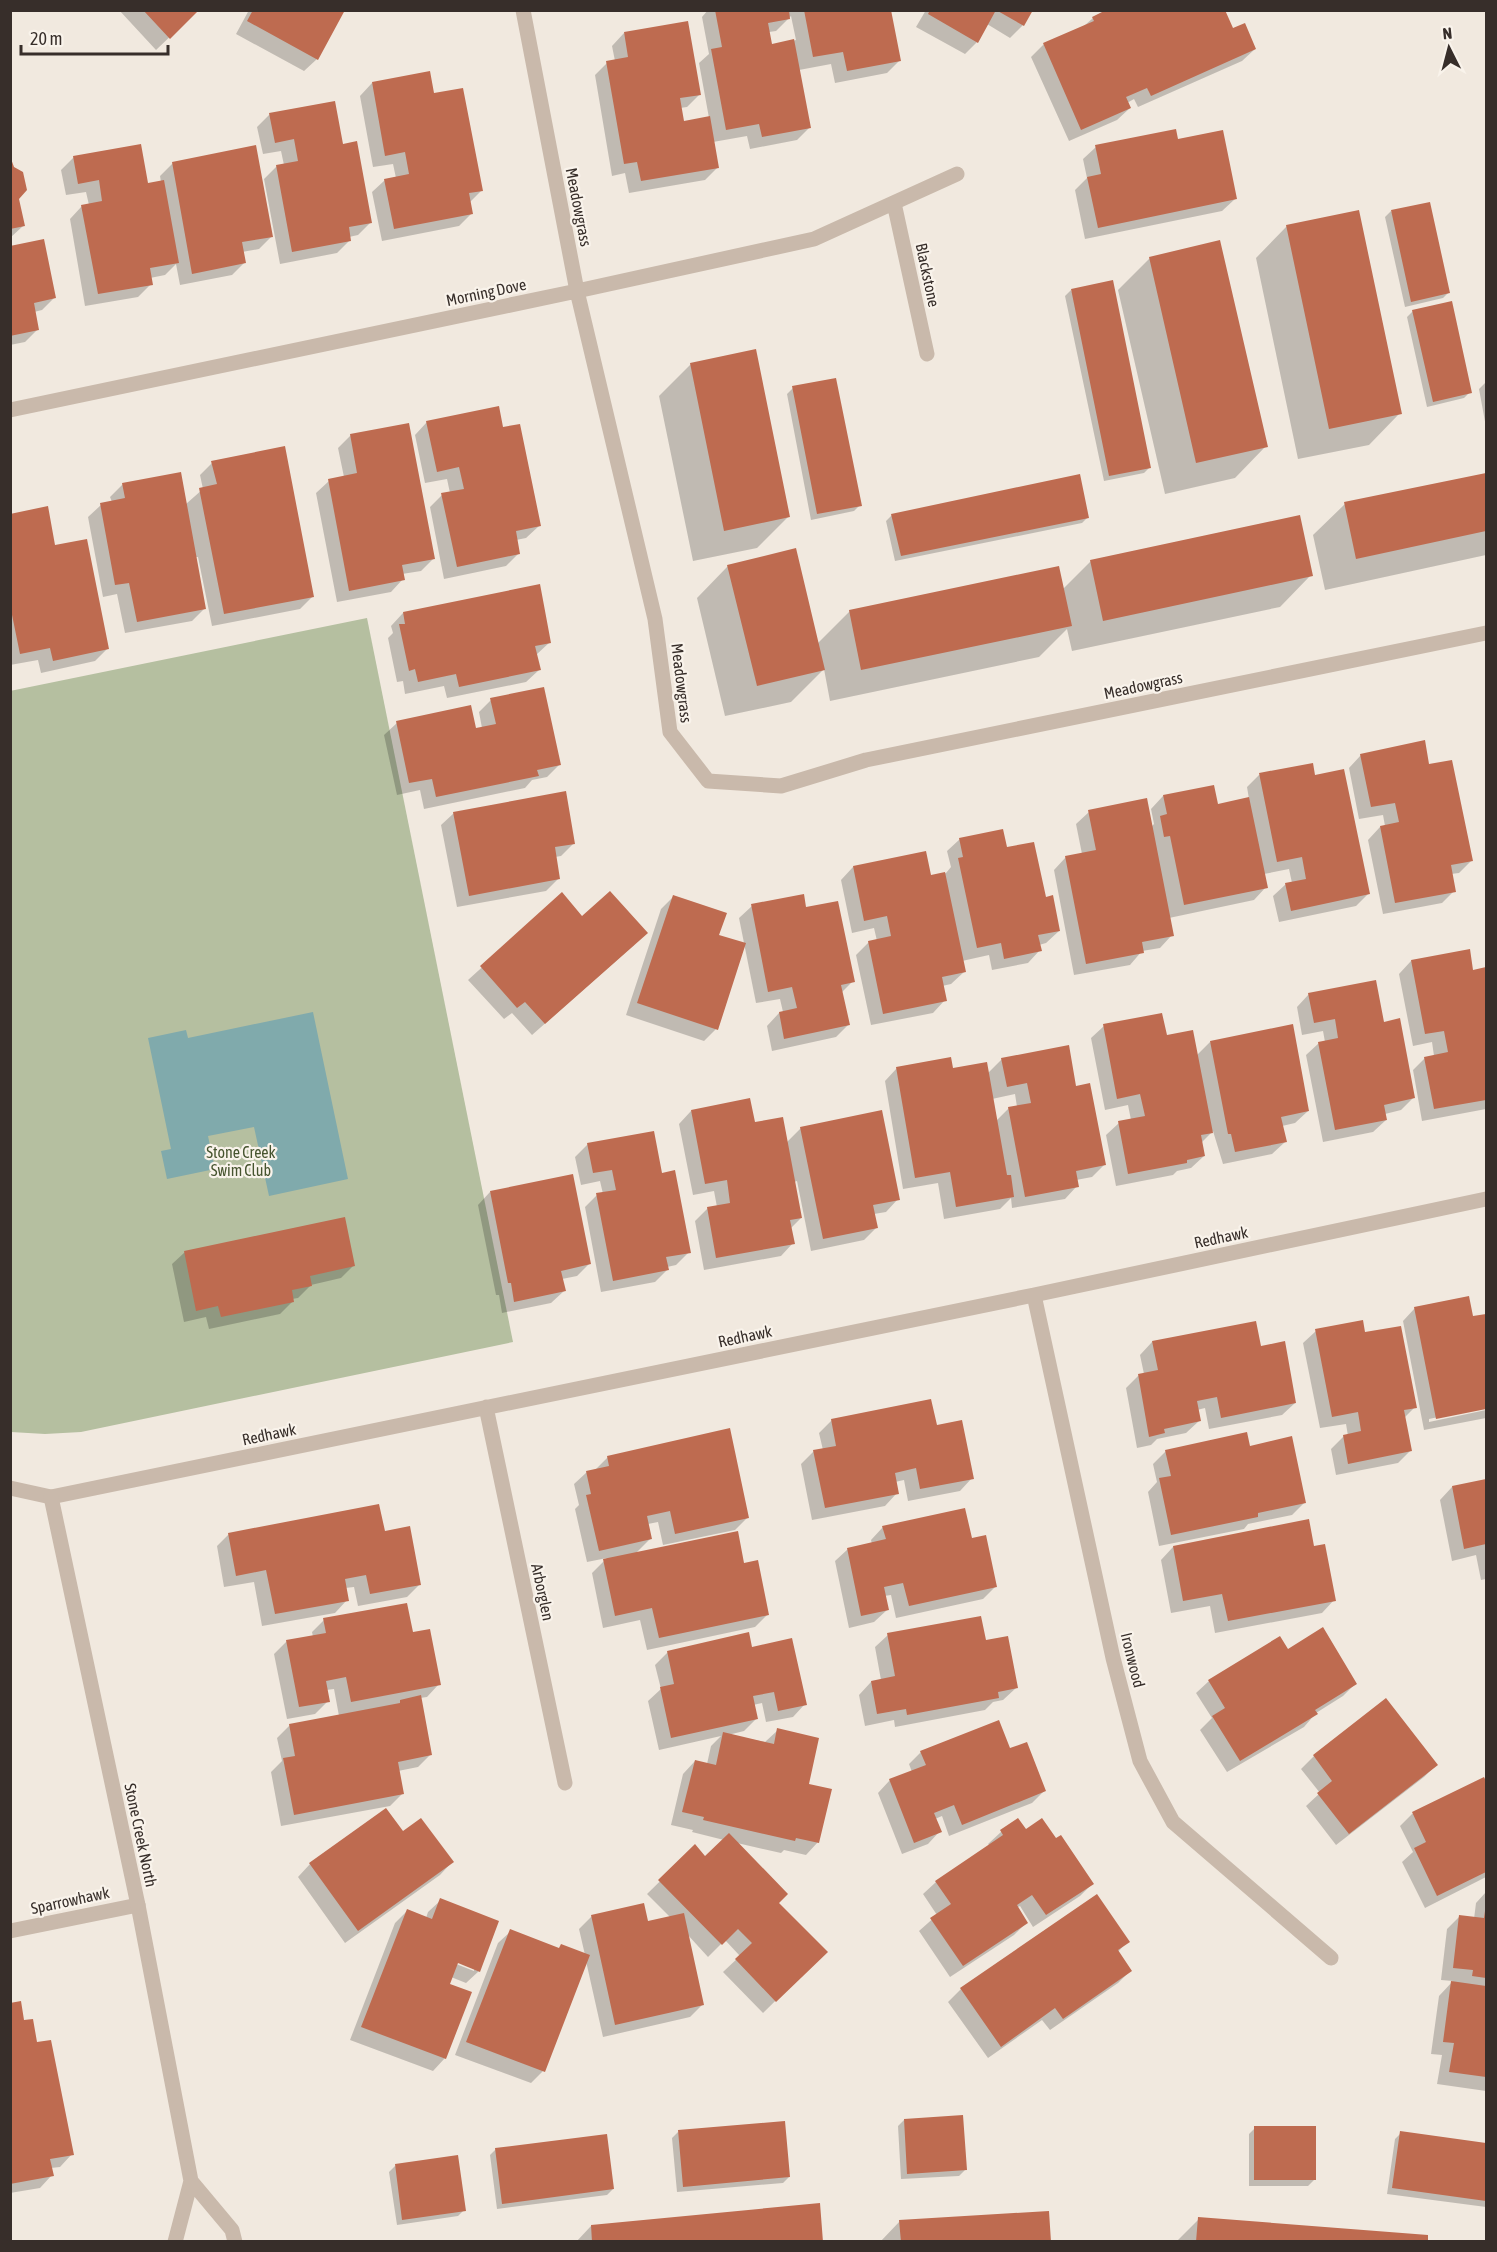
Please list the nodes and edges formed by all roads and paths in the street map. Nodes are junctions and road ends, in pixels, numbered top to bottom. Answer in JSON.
{"nodes":[{"id":1,"x":523,"y":10,"type":"edge"},
{"id":2,"x":957,"y":174,"type":"dead end"},
{"id":3,"x":894,"y":203,"type":"junction"},
{"id":4,"x":577,"y":291,"type":"junction"},
{"id":5,"x":927,"y":354,"type":"dead end"},
{"id":6,"x":10,"y":410,"type":"edge"},
{"id":7,"x":1486,"y":633,"type":"edge"},
{"id":8,"x":1486,"y":1199,"type":"edge"},
{"id":9,"x":1034,"y":1295,"type":"junction"},
{"id":10,"x":486,"y":1407,"type":"junction"},
{"id":11,"x":10,"y":1488,"type":"edge"},
{"id":12,"x":51,"y":1497,"type":"junction"},
{"id":13,"x":565,"y":1783,"type":"dead end"},
{"id":14,"x":138,"y":1905,"type":"junction"},
{"id":15,"x":10,"y":1931,"type":"edge"},
{"id":16,"x":1331,"y":1958,"type":"dead end"},
{"id":17,"x":192,"y":2181,"type":"junction"},
{"id":18,"x":175,"y":2241,"type":"edge"},
{"id":19,"x":235,"y":2241,"type":"edge"}],
"edges":[{"from":1,"to":4,"type":"street","name":"Meadowgrass"},
{"from":2,"to":3,"type":"street","name":"Morning Dove"},
{"from":3,"to":4,"type":"street","name":"Morning Dove"},
{"from":3,"to":5,"type":"street","name":"Blackstone"},
{"from":4,"to":6,"type":"street","name":"Morning Dove"},
{"from":4,"to":7,"type":"street","name":"Meadowgrass"},
{"from":8,"to":9,"type":"street","name":"Redhawk"},
{"from":9,"to":10,"type":"street","name":"Redhawk"},
{"from":9,"to":16,"type":"street","name":"Ironwood"},
{"from":10,"to":12,"type":"street","name":"Redhawk"},
{"from":10,"to":13,"type":"street","name":"Arborglen"},
{"from":11,"to":12,"type":"street","name":"Redhawk"},
{"from":12,"to":14,"type":"street","name":"Stone Creek North"},
{"from":14,"to":15,"type":"street","name":"Sparrowhawk"},
{"from":14,"to":17,"type":"street","name":"Stone Creek North"},
{"from":17,"to":18,"type":"street","name":"Stone Creek North"},
{"from":17,"to":19,"type":"street","name":"Stone Creek North"}]}
